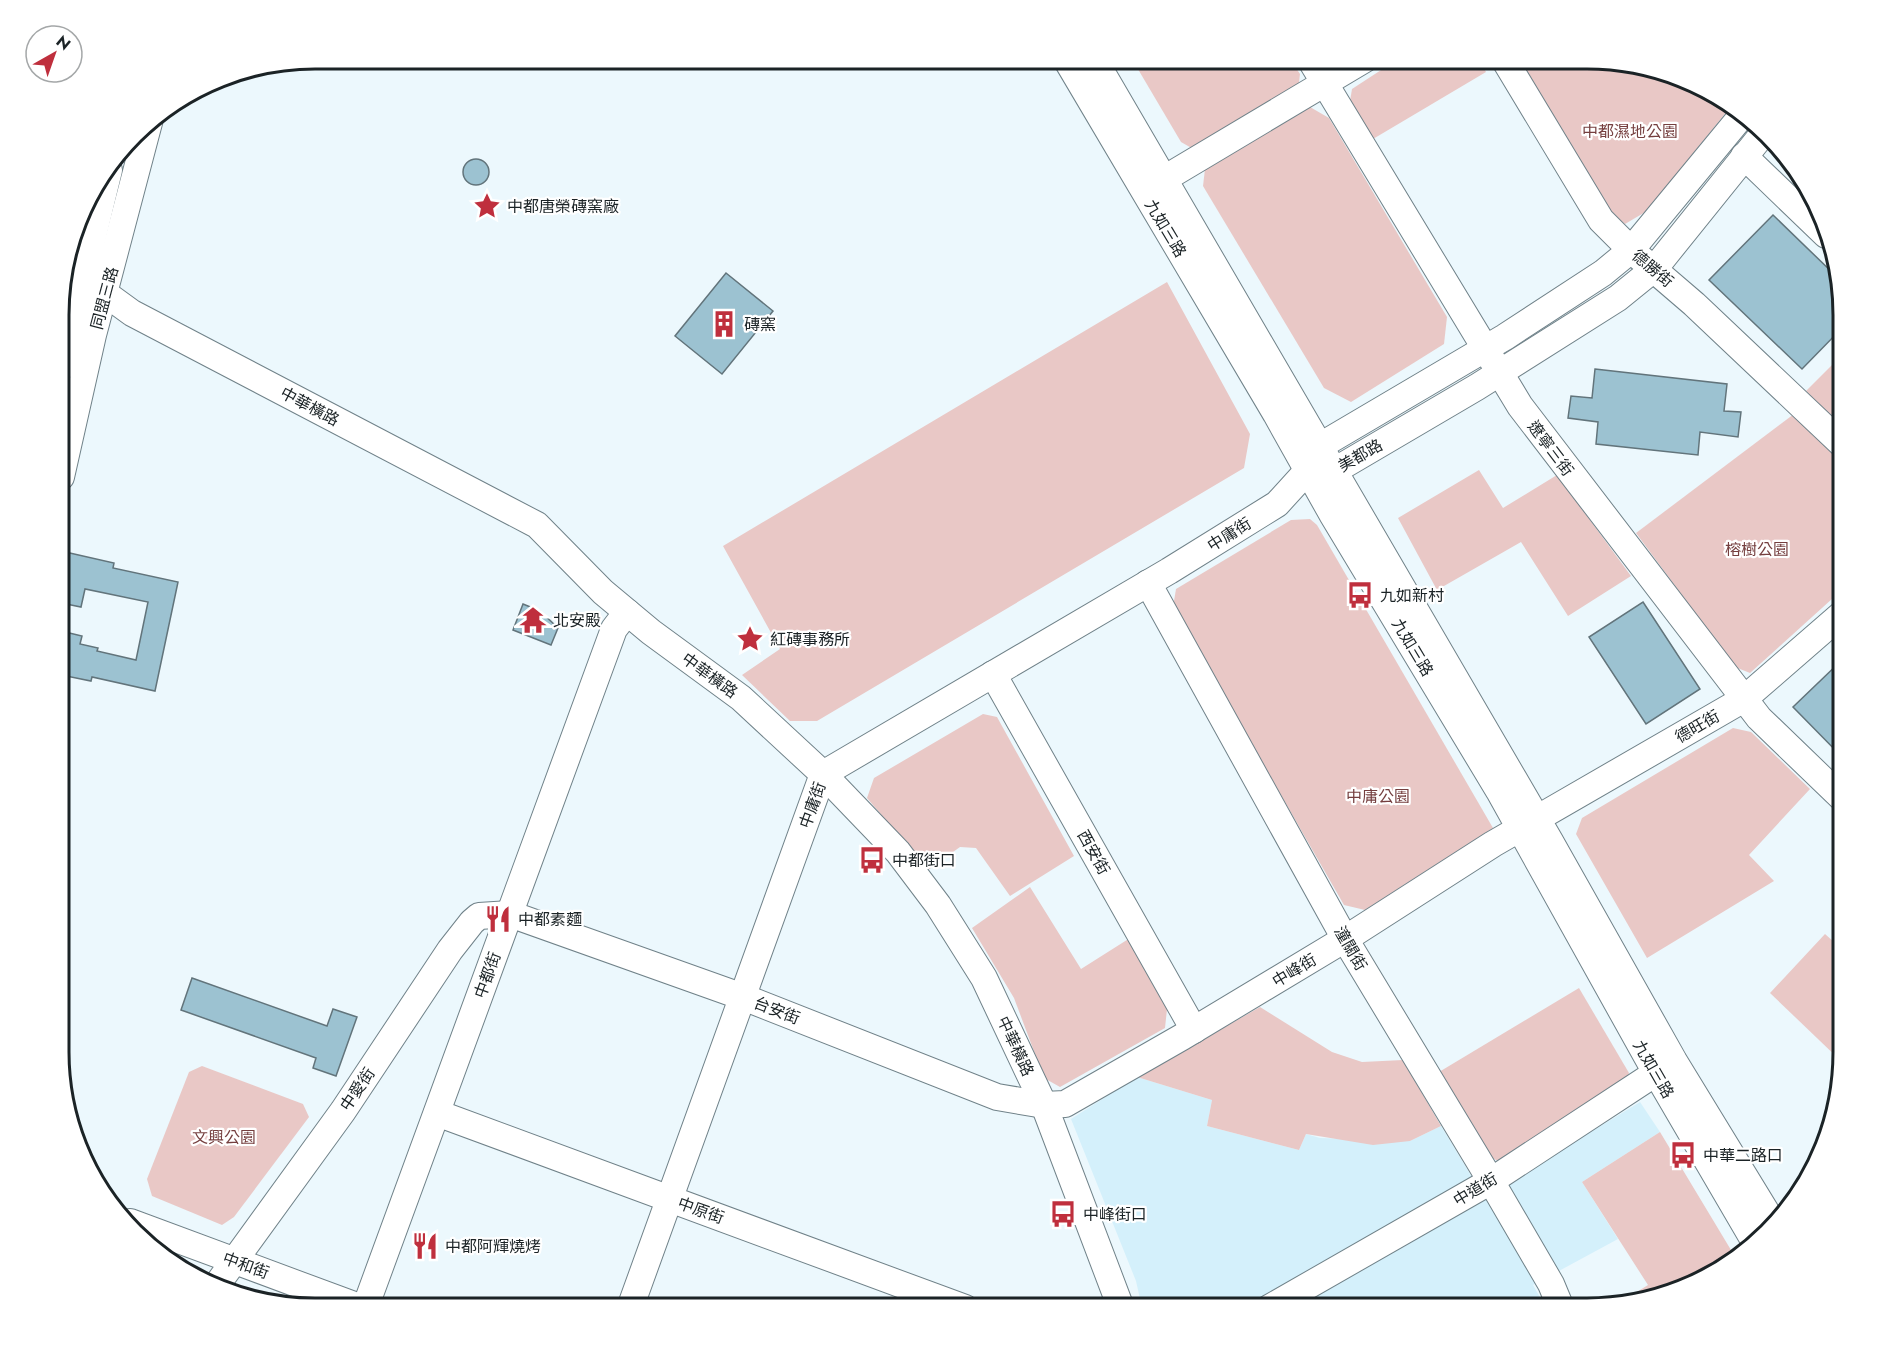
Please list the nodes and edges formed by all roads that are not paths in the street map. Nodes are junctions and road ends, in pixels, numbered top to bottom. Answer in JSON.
{"nodes":[{"id":1,"x":1072,"y":69,"type":"edge"},
{"id":2,"x":1100,"y":69,"type":"edge"},
{"id":3,"x":1316,"y":69,"type":"edge"},
{"id":4,"x":1348,"y":69,"type":"edge"},
{"id":5,"x":1510,"y":69,"type":"edge"},
{"id":6,"x":1324,"y":83,"type":"junction"},
{"id":7,"x":1738,"y":121,"type":"edge"},
{"id":8,"x":145,"y":137,"type":"edge"},
{"id":9,"x":1759,"y":139,"type":"edge"},
{"id":10,"x":1744,"y":156,"type":"junction"},
{"id":11,"x":1164,"y":179,"type":"junction"},
{"id":12,"x":101,"y":194,"type":"edge"},
{"id":13,"x":1816,"y":225,"type":"edge"},
{"id":14,"x":1631,"y":250,"type":"junction"},
{"id":15,"x":1655,"y":268,"type":"junction"},
{"id":16,"x":75,"y":271,"type":"edge"},
{"id":17,"x":105,"y":292,"type":"junction"},
{"id":18,"x":69,"y":311,"type":"edge"},
{"id":19,"x":1484,"y":348,"type":"junction"},
{"id":20,"x":1500,"y":373,"type":"junction"},
{"id":21,"x":1833,"y":436,"type":"edge"},
{"id":22,"x":69,"y":443,"type":"edge"},
{"id":23,"x":1320,"y":446,"type":"junction"},
{"id":24,"x":1308,"y":470,"type":"junction"},
{"id":25,"x":1334,"y":471,"type":"junction"},
{"id":26,"x":1148,"y":583,"type":"junction"},
{"id":27,"x":627,"y":612,"type":"junction"},
{"id":28,"x":1833,"y":622,"type":"edge"},
{"id":29,"x":993,"y":674,"type":"junction"},
{"id":30,"x":1744,"y":699,"type":"junction"},
{"id":31,"x":824,"y":774,"type":"junction"},
{"id":32,"x":1833,"y":789,"type":"edge"},
{"id":33,"x":1528,"y":823,"type":"junction"},
{"id":34,"x":510,"y":914,"type":"junction"},
{"id":35,"x":1345,"y":939,"type":"junction"},
{"id":36,"x":743,"y":997,"type":"junction"},
{"id":37,"x":1194,"y":1030,"type":"junction"},
{"id":38,"x":1665,"y":1067,"type":"junction"},
{"id":39,"x":1044,"y":1105,"type":"junction"},
{"id":40,"x":437,"y":1113,"type":"junction"},
{"id":41,"x":1491,"y":1180,"type":"junction"},
{"id":42,"x":670,"y":1198,"type":"junction"},
{"id":43,"x":1769,"y":1217,"type":"edge"},
{"id":44,"x":142,"y":1227,"type":"edge"},
{"id":45,"x":1751,"y":1235,"type":"edge"},
{"id":46,"x":234,"y":1261,"type":"junction"},
{"id":47,"x":221,"y":1279,"type":"edge"},
{"id":48,"x":336,"y":1298,"type":"edge"},
{"id":49,"x":367,"y":1298,"type":"edge"},
{"id":50,"x":634,"y":1298,"type":"edge"},
{"id":51,"x":937,"y":1298,"type":"edge"},
{"id":52,"x":1117,"y":1298,"type":"edge"},
{"id":53,"x":1286,"y":1298,"type":"edge"},
{"id":54,"x":1557,"y":1298,"type":"edge"}],
"edges":[{"from":1,"to":24,"type":"street","name":"九如三路"},
{"from":2,"to":11,"type":"street","name":"九如三路"},
{"from":3,"to":6,"type":"street","name":"遼寧三街"},
{"from":4,"to":6,"type":"street"},
{"from":5,"to":14,"type":"street","name":"德勝街"},
{"from":6,"to":11,"type":"street"},
{"from":6,"to":19,"type":"street","name":"遼寧三街"},
{"from":7,"to":14,"type":"street","name":"美都路"},
{"from":8,"to":17,"type":"street","name":"同盟三路"},
{"from":9,"to":10,"type":"street","name":"美都路"},
{"from":10,"to":13,"type":"street"},
{"from":10,"to":15,"type":"street","name":"美都路"},
{"from":11,"to":23,"type":"street","name":"九如三路"},
{"from":12,"to":16,"type":"street","name":"同盟三路"},
{"from":14,"to":15,"type":"street","name":"德勝街"},
{"from":14,"to":19,"type":"street","name":"美都路"},
{"from":15,"to":20,"type":"street","name":"美都路"},
{"from":15,"to":21,"type":"street","name":"德勝街"},
{"from":16,"to":17,"type":"street","name":"中華橫路"},
{"from":16,"to":18,"type":"street","name":"同盟三路"},
{"from":17,"to":22,"type":"street","name":"同盟三路"},
{"from":17,"to":27,"type":"street","name":"中華橫路"},
{"from":19,"to":20,"type":"street","name":"遼寧三街"},
{"from":19,"to":23,"type":"street","name":"美都路"},
{"from":20,"to":25,"type":"street","name":"美都路"},
{"from":20,"to":30,"type":"street","name":"遼寧三街"},
{"from":23,"to":24,"type":"street","name":"美都路"},
{"from":23,"to":25,"type":"street","name":"九如三路"},
{"from":24,"to":25,"type":"street","name":"美都路"},
{"from":24,"to":26,"type":"street","name":"中庸街"},
{"from":24,"to":33,"type":"street","name":"九如三路"},
{"from":25,"to":33,"type":"street","name":"九如三路"},
{"from":26,"to":29,"type":"street","name":"中庸街"},
{"from":26,"to":35,"type":"street","name":"潼關街"},
{"from":27,"to":31,"type":"street","name":"中華橫路"},
{"from":27,"to":34,"type":"street","name":"中都街"},
{"from":28,"to":30,"type":"street","name":"德旺街"},
{"from":29,"to":31,"type":"street","name":"中庸街"},
{"from":29,"to":37,"type":"street","name":"西安街"},
{"from":30,"to":32,"type":"street","name":"遼寧三街"},
{"from":30,"to":33,"type":"street","name":"德旺街"},
{"from":31,"to":36,"type":"street","name":"中庸街"},
{"from":31,"to":39,"type":"street","name":"中華橫路"},
{"from":33,"to":35,"type":"street","name":"中峰街"},
{"from":33,"to":38,"type":"street","name":"九如三路"},
{"from":34,"to":36,"type":"street","name":"台安街"},
{"from":34,"to":40,"type":"street","name":"中都街"},
{"from":34,"to":46,"type":"street","name":"中愛街"},
{"from":35,"to":37,"type":"street","name":"中峰街"},
{"from":35,"to":41,"type":"street","name":"潼關街"},
{"from":36,"to":39,"type":"street","name":"台安街"},
{"from":36,"to":42,"type":"street","name":"中庸街"},
{"from":37,"to":39,"type":"street","name":"中峰街"},
{"from":38,"to":41,"type":"street","name":"中道街"},
{"from":38,"to":43,"type":"street","name":"九如三路"},
{"from":38,"to":45,"type":"street","name":"九如三路"},
{"from":39,"to":52,"type":"street","name":"中華橫路"},
{"from":40,"to":42,"type":"street","name":"中原街"},
{"from":40,"to":49,"type":"street","name":"中都街"},
{"from":41,"to":53,"type":"street","name":"中道街"},
{"from":41,"to":54,"type":"street","name":"潼關街"},
{"from":42,"to":50,"type":"street","name":"中庸街"},
{"from":42,"to":51,"type":"street","name":"中原街"},
{"from":44,"to":46,"type":"street","name":"中和街"},
{"from":46,"to":47,"type":"street","name":"中愛街"},
{"from":46,"to":48,"type":"street","name":"中和街"}]}
